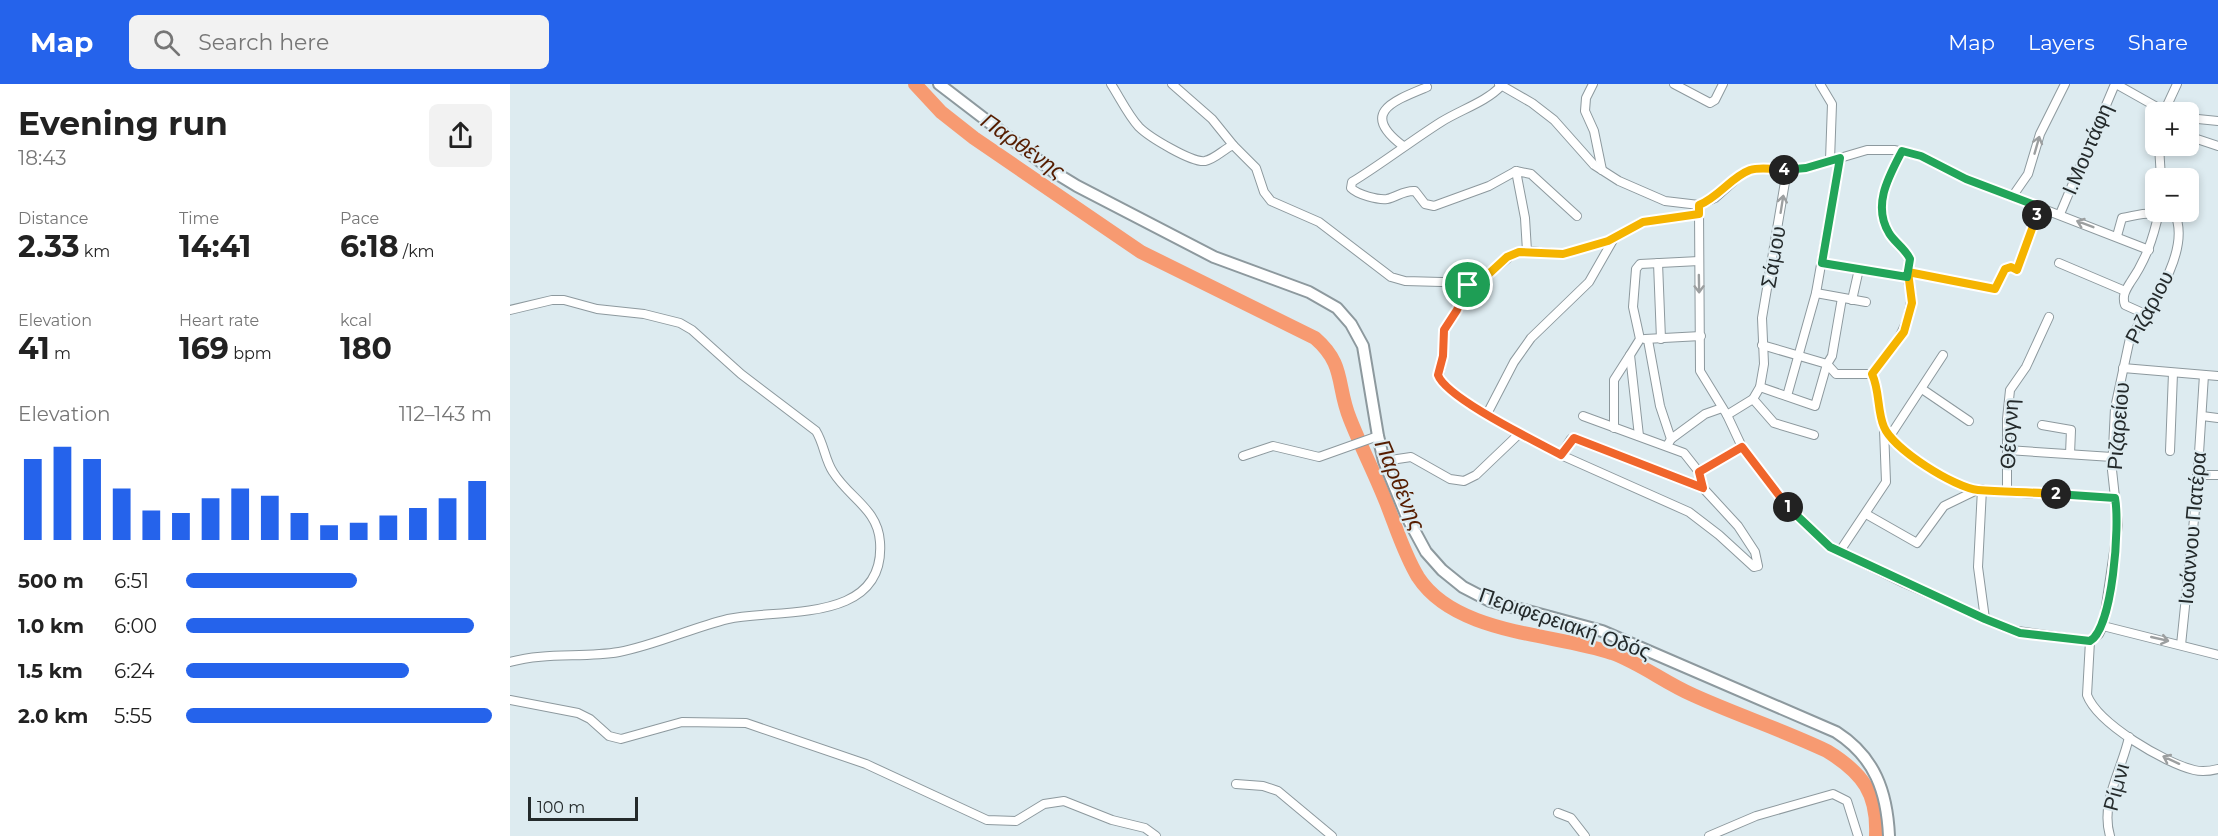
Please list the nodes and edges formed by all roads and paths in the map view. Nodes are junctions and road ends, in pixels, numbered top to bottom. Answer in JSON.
{"nodes":[{"id":1,"x":939,"y":84,"type":"edge"},
{"id":2,"x":1111,"y":84,"type":"edge"},
{"id":3,"x":1172,"y":84,"type":"edge"},
{"id":4,"x":1593,"y":84,"type":"edge"},
{"id":5,"x":1674,"y":84,"type":"edge"},
{"id":6,"x":1723,"y":84,"type":"edge"},
{"id":7,"x":1820,"y":84,"type":"edge"},
{"id":8,"x":2065,"y":84,"type":"edge"},
{"id":9,"x":2116,"y":84,"type":"edge"},
{"id":10,"x":2177,"y":84,"type":"edge"},
{"id":11,"x":1500,"y":85,"type":"edge"},
{"id":12,"x":1427,"y":87,"type":"dead end"},
{"id":13,"x":2147,"y":102,"type":"edge"},
{"id":14,"x":2169,"y":102,"type":"edge"},
{"id":15,"x":2199,"y":119,"type":"edge"},
{"id":16,"x":2218,"y":121,"type":"edge"},
{"id":17,"x":2199,"y":140,"type":"edge"},
{"id":18,"x":1233,"y":145,"type":"junction"},
{"id":19,"x":1403,"y":146,"type":"junction"},
{"id":20,"x":2218,"y":146,"type":"edge"},
{"id":21,"x":1902,"y":151,"type":"junction"},
{"id":22,"x":1840,"y":158,"type":"junction"},
{"id":23,"x":1830,"y":160,"type":"junction"},
{"id":24,"x":1602,"y":170,"type":"junction"},
{"id":25,"x":1787,"y":170,"type":"junction"},
{"id":26,"x":1516,"y":171,"type":"junction"},
{"id":27,"x":2012,"y":197,"type":"junction"},
{"id":28,"x":1699,"y":205,"type":"junction"},
{"id":29,"x":2040,"y":207,"type":"junction"},
{"id":30,"x":2145,"y":213,"type":"edge"},
{"id":31,"x":1699,"y":214,"type":"junction"},
{"id":32,"x":2060,"y":214,"type":"junction"},
{"id":33,"x":1577,"y":216,"type":"dead end"},
{"id":34,"x":2156,"y":222,"type":"edge"},
{"id":35,"x":2177,"y":222,"type":"edge"},
{"id":36,"x":2117,"y":236,"type":"junction"},
{"id":37,"x":1613,"y":238,"type":"junction"},
{"id":38,"x":2150,"y":250,"type":"junction"},
{"id":39,"x":1527,"y":251,"type":"junction"},
{"id":40,"x":1698,"y":261,"type":"junction"},
{"id":41,"x":1658,"y":263,"type":"junction"},
{"id":42,"x":1822,"y":263,"type":"junction"},
{"id":43,"x":2059,"y":263,"type":"dead end"},
{"id":44,"x":1859,"y":269,"type":"junction"},
{"id":45,"x":1908,"y":275,"type":"junction"},
{"id":46,"x":1468,"y":285,"type":"junction"},
{"id":47,"x":2125,"y":291,"type":"junction"},
{"id":48,"x":1816,"y":293,"type":"junction"},
{"id":49,"x":1842,"y":298,"type":"junction"},
{"id":50,"x":1852,"y":300,"type":"junction"},
{"id":51,"x":1866,"y":302,"type":"dead end"},
{"id":52,"x":510,"y":310,"type":"edge"},
{"id":53,"x":2145,"y":314,"type":"junction"},
{"id":54,"x":2049,"y":317,"type":"dead end"},
{"id":55,"x":1701,"y":336,"type":"junction"},
{"id":56,"x":1644,"y":339,"type":"junction"},
{"id":57,"x":1661,"y":339,"type":"junction"},
{"id":58,"x":1762,"y":345,"type":"junction"},
{"id":59,"x":1630,"y":355,"type":"junction"},
{"id":60,"x":1799,"y":355,"type":"junction"},
{"id":61,"x":1943,"y":355,"type":"dead end"},
{"id":62,"x":1827,"y":364,"type":"junction"},
{"id":63,"x":2123,"y":368,"type":"junction"},
{"id":64,"x":2173,"y":373,"type":"junction"},
{"id":65,"x":1872,"y":374,"type":"junction"},
{"id":66,"x":2204,"y":375,"type":"junction"},
{"id":67,"x":2218,"y":376,"type":"edge"},
{"id":68,"x":1760,"y":387,"type":"junction"},
{"id":69,"x":1922,"y":389,"type":"junction"},
{"id":70,"x":1787,"y":396,"type":"junction"},
{"id":71,"x":1753,"y":399,"type":"junction"},
{"id":72,"x":1722,"y":408,"type":"junction"},
{"id":73,"x":1486,"y":414,"type":"junction"},
{"id":74,"x":1727,"y":415,"type":"junction"},
{"id":75,"x":1583,"y":416,"type":"dead end"},
{"id":76,"x":2202,"y":416,"type":"junction"},
{"id":77,"x":2218,"y":418,"type":"edge"},
{"id":78,"x":1969,"y":421,"type":"dead end"},
{"id":79,"x":2042,"y":425,"type":"dead end"},
{"id":80,"x":1884,"y":427,"type":"junction"},
{"id":81,"x":1614,"y":428,"type":"junction"},
{"id":82,"x":1520,"y":433,"type":"junction"},
{"id":83,"x":1814,"y":435,"type":"dead end"},
{"id":84,"x":1639,"y":436,"type":"junction"},
{"id":85,"x":1890,"y":436,"type":"junction"},
{"id":86,"x":1374,"y":437,"type":"junction"},
{"id":87,"x":1669,"y":442,"type":"junction"},
{"id":88,"x":1742,"y":447,"type":"junction"},
{"id":89,"x":2007,"y":450,"type":"junction"},
{"id":90,"x":2170,"y":452,"type":"dead end"},
{"id":91,"x":2070,"y":453,"type":"junction"},
{"id":92,"x":1561,"y":455,"type":"junction"},
{"id":93,"x":1243,"y":456,"type":"dead end"},
{"id":94,"x":2112,"y":457,"type":"junction"},
{"id":95,"x":1384,"y":461,"type":"junction"},
{"id":96,"x":1699,"y":472,"type":"junction"},
{"id":97,"x":2197,"y":475,"type":"junction"},
{"id":98,"x":2218,"y":476,"type":"edge"},
{"id":99,"x":1703,"y":488,"type":"junction"},
{"id":100,"x":1979,"y":490,"type":"junction"},
{"id":101,"x":2007,"y":490,"type":"junction"},
{"id":102,"x":2115,"y":498,"type":"junction"},
{"id":103,"x":1866,"y":514,"type":"junction"},
{"id":104,"x":1840,"y":551,"type":"junction"},
{"id":105,"x":1985,"y":619,"type":"junction"},
{"id":106,"x":2103,"y":626,"type":"junction"},
{"id":107,"x":2090,"y":641,"type":"junction"},
{"id":108,"x":2181,"y":645,"type":"junction"},
{"id":109,"x":2218,"y":655,"type":"edge"},
{"id":110,"x":510,"y":662,"type":"edge"},
{"id":111,"x":510,"y":700,"type":"edge"},
{"id":112,"x":2128,"y":737,"type":"junction"},
{"id":113,"x":2218,"y":769,"type":"edge"},
{"id":114,"x":1236,"y":784,"type":"dead end"},
{"id":115,"x":1558,"y":813,"type":"dead end"},
{"id":116,"x":1156,"y":836,"type":"edge"},
{"id":117,"x":1332,"y":836,"type":"edge"},
{"id":118,"x":1585,"y":836,"type":"edge"},
{"id":119,"x":1709,"y":836,"type":"edge"},
{"id":120,"x":1858,"y":836,"type":"edge"},
{"id":121,"x":1889,"y":836,"type":"edge"},
{"id":122,"x":2110,"y":836,"type":"edge"}],
"edges":[{"from":1,"to":86,"type":"main road","name":"Περιφερειακή Οδός"},
{"from":2,"to":18,"type":"street"},
{"from":3,"to":18,"type":"street"},
{"from":4,"to":24,"type":"street"},
{"from":5,"to":6,"type":"street"},
{"from":7,"to":23,"type":"street"},
{"from":27,"to":8,"type":"street","one_way":true},
{"from":9,"to":13,"type":"street"},
{"from":9,"to":32,"type":"street","name":"Ι.Μουτάφη"},
{"from":10,"to":14,"type":"street"},
{"from":11,"to":19,"type":"street"},
{"from":11,"to":24,"type":"street"},
{"from":12,"to":19,"type":"street"},
{"from":15,"to":16,"type":"street"},
{"from":17,"to":20,"type":"street"},
{"from":18,"to":46,"type":"street"},
{"from":19,"to":26,"type":"street"},
{"from":21,"to":22,"type":"street"},
{"from":21,"to":27,"type":"street"},
{"from":21,"to":45,"type":"street"},
{"from":22,"to":23,"type":"street"},
{"from":22,"to":42,"type":"street"},
{"from":23,"to":25,"type":"street"},
{"from":24,"to":28,"type":"street"},
{"from":25,"to":28,"type":"street"},
{"from":58,"to":25,"type":"street","name":"Σάμου","one_way":true},
{"from":26,"to":33,"type":"street"},
{"from":26,"to":39,"type":"street"},
{"from":27,"to":29,"type":"street"},
{"from":28,"to":31,"type":"street"},
{"from":29,"to":32,"type":"street"},
{"from":29,"to":45,"type":"street"},
{"from":30,"to":36,"type":"street"},
{"from":31,"to":37,"type":"street"},
{"from":31,"to":40,"type":"street"},
{"from":36,"to":32,"type":"street","one_way":true},
{"from":34,"to":38,"type":"street"},
{"from":35,"to":53,"type":"street","name":"Ριζαριου"},
{"from":36,"to":38,"type":"street"},
{"from":37,"to":39,"type":"street"},
{"from":37,"to":73,"type":"street"},
{"from":38,"to":47,"type":"street"},
{"from":39,"to":46,"type":"street"},
{"from":40,"to":41,"type":"street"},
{"from":40,"to":55,"type":"street","one_way":true},
{"from":41,"to":56,"type":"street"},
{"from":41,"to":57,"type":"street"},
{"from":42,"to":44,"type":"street"},
{"from":42,"to":48,"type":"street"},
{"from":43,"to":47,"type":"street"},
{"from":44,"to":45,"type":"street"},
{"from":44,"to":50,"type":"street"},
{"from":45,"to":65,"type":"street"},
{"from":46,"to":73,"type":"street"},
{"from":47,"to":53,"type":"street"},
{"from":48,"to":49,"type":"street"},
{"from":48,"to":60,"type":"street"},
{"from":49,"to":50,"type":"street"},
{"from":49,"to":62,"type":"street"},
{"from":50,"to":51,"type":"street"},
{"from":52,"to":110,"type":"street"},
{"from":53,"to":63,"type":"street","name":"Ριζαριου"},
{"from":54,"to":89,"type":"street","name":"Θέογνη"},
{"from":55,"to":57,"type":"street"},
{"from":55,"to":72,"type":"street"},
{"from":56,"to":57,"type":"street"},
{"from":56,"to":59,"type":"street"},
{"from":56,"to":87,"type":"street"},
{"from":58,"to":60,"type":"street"},
{"from":58,"to":68,"type":"street","name":"Σάμου"},
{"from":59,"to":81,"type":"street"},
{"from":59,"to":84,"type":"street"},
{"from":60,"to":62,"type":"street"},
{"from":60,"to":70,"type":"street"},
{"from":61,"to":69,"type":"street"},
{"from":62,"to":65,"type":"street"},
{"from":62,"to":70,"type":"street"},
{"from":63,"to":64,"type":"street"},
{"from":63,"to":94,"type":"street","name":"Ριζαρείου"},
{"from":64,"to":66,"type":"street"},
{"from":64,"to":90,"type":"street"},
{"from":65,"to":80,"type":"street"},
{"from":66,"to":67,"type":"street"},
{"from":66,"to":76,"type":"street","name":"Ιωάννου Πατέρα"},
{"from":68,"to":70,"type":"street"},
{"from":68,"to":71,"type":"street"},
{"from":69,"to":78,"type":"street"},
{"from":69,"to":85,"type":"street"},
{"from":71,"to":74,"type":"street"},
{"from":71,"to":83,"type":"street"},
{"from":72,"to":74,"type":"street"},
{"from":72,"to":87,"type":"street"},
{"from":73,"to":82,"type":"street"},
{"from":74,"to":88,"type":"street"},
{"from":75,"to":81,"type":"street"},
{"from":76,"to":77,"type":"street"},
{"from":76,"to":97,"type":"street","name":"Ιωάννου Πατέρα"},
{"from":79,"to":91,"type":"street"},
{"from":80,"to":85,"type":"street"},
{"from":80,"to":103,"type":"street"},
{"from":81,"to":84,"type":"street"},
{"from":82,"to":92,"type":"street"},
{"from":82,"to":95,"type":"street"},
{"from":84,"to":87,"type":"street"},
{"from":85,"to":100,"type":"street"},
{"from":86,"to":93,"type":"street"},
{"from":86,"to":95,"type":"main road","name":"Περιφερειακή Οδός"},
{"from":87,"to":96,"type":"street"},
{"from":88,"to":96,"type":"street"},
{"from":88,"to":104,"type":"street"},
{"from":89,"to":91,"type":"street"},
{"from":89,"to":101,"type":"street","name":"Θέογνη"},
{"from":91,"to":94,"type":"street"},
{"from":92,"to":99,"type":"street"},
{"from":92,"to":99,"type":"street"},
{"from":94,"to":102,"type":"street","name":"Ριζαρείου"},
{"from":95,"to":121,"type":"main road","name":"Περιφερειακή Οδός"},
{"from":96,"to":99,"type":"street"},
{"from":97,"to":98,"type":"street"},
{"from":97,"to":108,"type":"street","name":"Ιωάννου Πατέρα"},
{"from":100,"to":101,"type":"street"},
{"from":100,"to":103,"type":"street"},
{"from":100,"to":105,"type":"street"},
{"from":101,"to":102,"type":"street"},
{"from":102,"to":106,"type":"street","name":"Ριζαρείου"},
{"from":103,"to":104,"type":"street"},
{"from":104,"to":105,"type":"street"},
{"from":105,"to":107,"type":"street"},
{"from":106,"to":107,"type":"street"},
{"from":106,"to":108,"type":"street","one_way":true},
{"from":107,"to":112,"type":"street"},
{"from":108,"to":109,"type":"street"},
{"from":111,"to":116,"type":"street"},
{"from":113,"to":112,"type":"street","one_way":true},
{"from":112,"to":122,"type":"street","name":"Ρίμνι"},
{"from":114,"to":117,"type":"street"},
{"from":115,"to":118,"type":"street"},
{"from":119,"to":120,"type":"street"}]}
